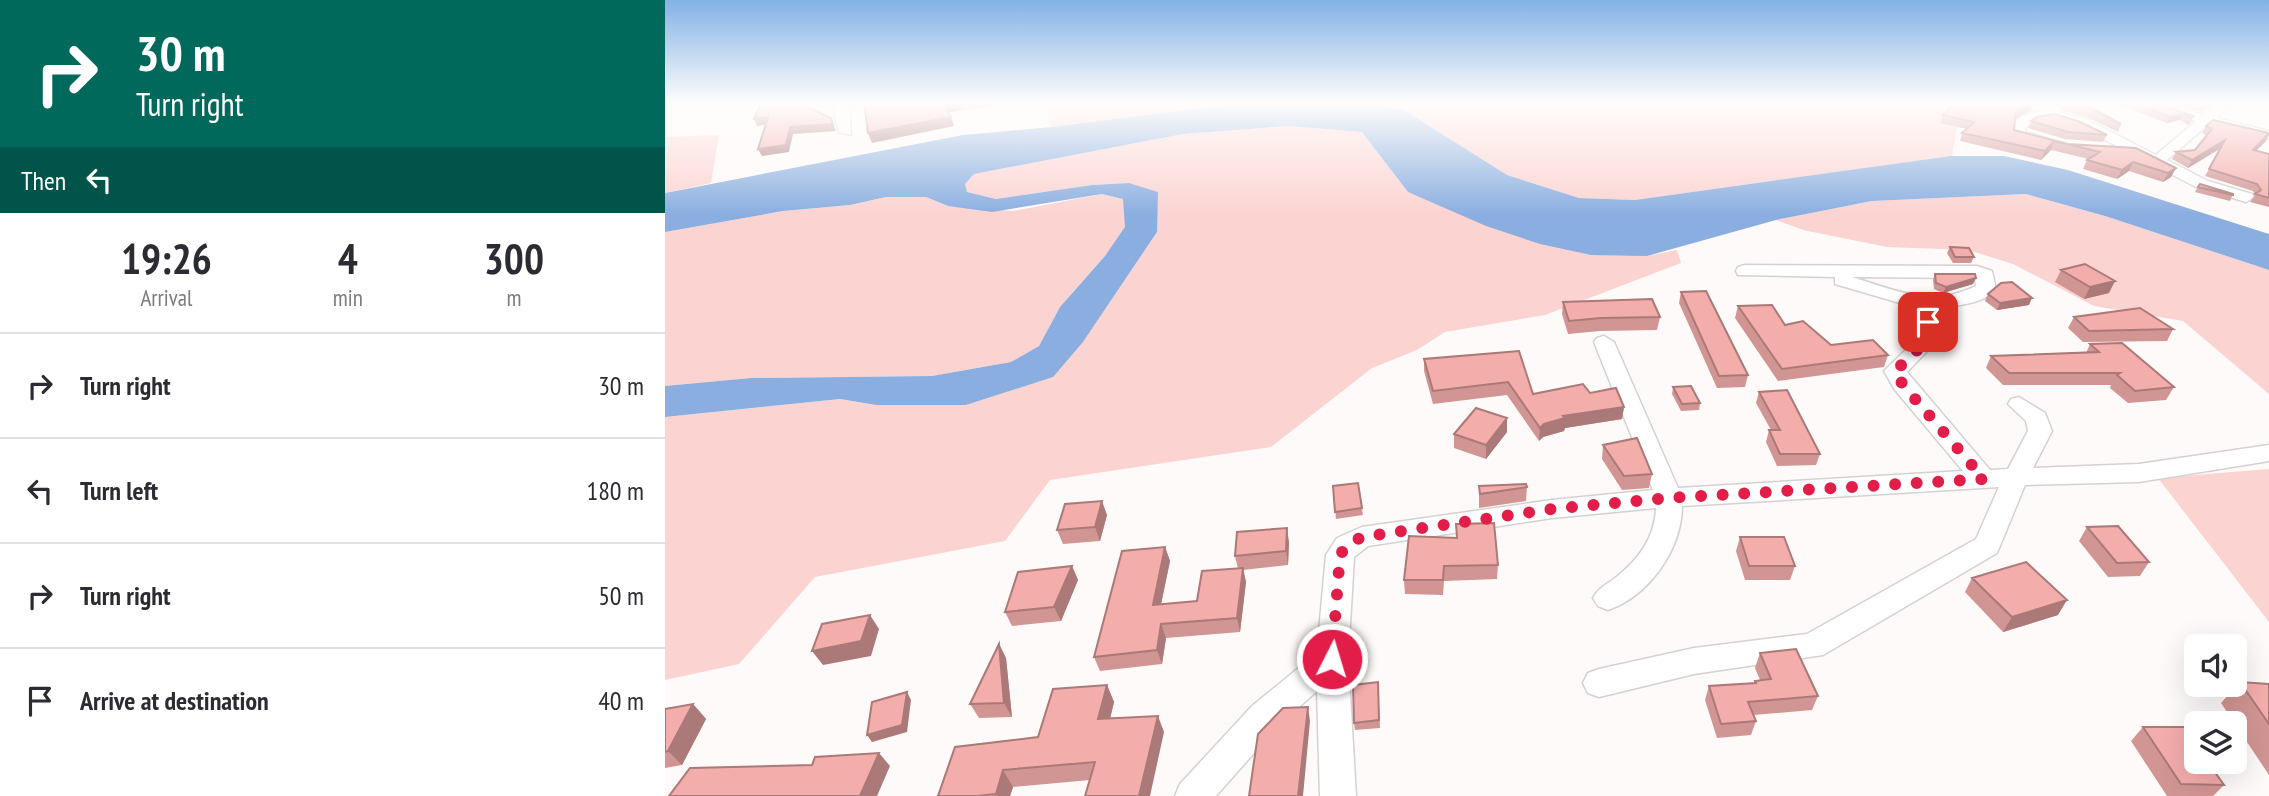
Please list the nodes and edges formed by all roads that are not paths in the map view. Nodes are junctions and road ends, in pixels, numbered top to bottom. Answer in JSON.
{"nodes":[{"id":1,"x":2041,"y":140,"type":"edge"},
{"id":2,"x":2117,"y":140,"type":"edge"},
{"id":3,"x":2183,"y":140,"type":"edge"},
{"id":4,"x":2056,"y":144,"type":"edge"},
{"id":5,"x":2096,"y":149,"type":"edge"},
{"id":6,"x":2145,"y":152,"type":"junction"},
{"id":7,"x":2159,"y":160,"type":"junction"},
{"id":8,"x":2246,"y":197,"type":"dead end"},
{"id":9,"x":1745,"y":271,"type":"dead end"},
{"id":10,"x":1821,"y":273,"type":"junction"},
{"id":11,"x":1926,"y":305,"type":"junction"},
{"id":12,"x":1604,"y":342,"type":"dead end"},
{"id":13,"x":2019,"y":404,"type":"dead end"},
{"id":14,"x":2269,"y":453,"type":"edge"},
{"id":15,"x":2016,"y":477,"type":"junction"},
{"id":16,"x":1984,"y":479,"type":"junction"},
{"id":17,"x":1669,"y":498,"type":"junction"},
{"id":18,"x":1608,"y":598,"type":"dead end"},
{"id":19,"x":1332,"y":659,"type":"junction"},
{"id":20,"x":1599,"y":683,"type":"dead end"},
{"id":21,"x":1193,"y":796,"type":"edge"},
{"id":22,"x":1338,"y":796,"type":"edge"}],
"edges":[{"from":1,"to":4,"type":"street"},
{"from":2,"to":6,"type":"street"},
{"from":3,"to":7,"type":"street"},
{"from":5,"to":6,"type":"street"},
{"from":6,"to":7,"type":"street"},
{"from":7,"to":8,"type":"street"},
{"from":9,"to":10,"type":"street"},
{"from":10,"to":11,"type":"street"},
{"from":10,"to":11,"type":"street"},
{"from":11,"to":16,"type":"street"},
{"from":12,"to":17,"type":"street"},
{"from":13,"to":15,"type":"street"},
{"from":14,"to":15,"type":"street"},
{"from":15,"to":16,"type":"street"},
{"from":15,"to":20,"type":"street"},
{"from":16,"to":17,"type":"street"},
{"from":17,"to":18,"type":"street"},
{"from":17,"to":19,"type":"street"},
{"from":19,"to":21,"type":"street"},
{"from":19,"to":22,"type":"street"}]}
